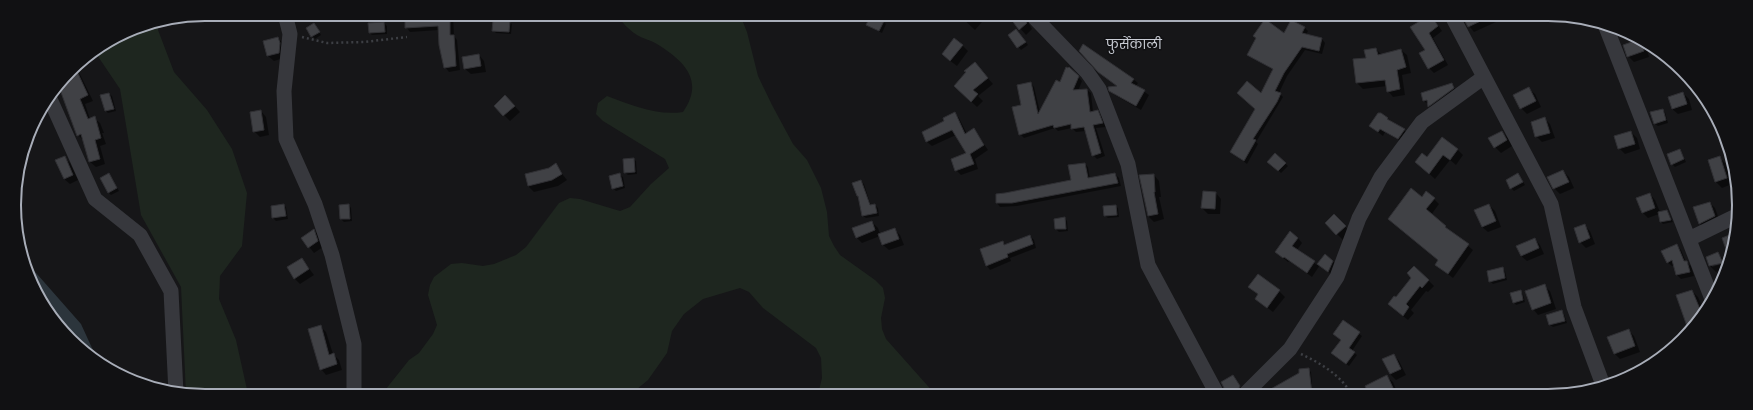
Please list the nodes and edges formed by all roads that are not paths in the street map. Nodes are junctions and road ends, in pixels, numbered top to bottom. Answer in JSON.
{"nodes":[{"id":1,"x":286,"y":21,"type":"edge"},
{"id":2,"x":1038,"y":21,"type":"edge"},
{"id":3,"x":1455,"y":21,"type":"edge"},
{"id":4,"x":1608,"y":31,"type":"edge"},
{"id":5,"x":1484,"y":77,"type":"junction"},
{"id":6,"x":52,"y":103,"type":"edge"},
{"id":7,"x":1732,"y":218,"type":"edge"},
{"id":8,"x":1689,"y":239,"type":"junction"},
{"id":9,"x":1709,"y":292,"type":"edge"},
{"id":10,"x":1602,"y":381,"type":"edge"},
{"id":11,"x":176,"y":386,"type":"edge"},
{"id":12,"x":354,"y":389,"type":"edge"},
{"id":13,"x":1214,"y":389,"type":"edge"},
{"id":14,"x":1250,"y":389,"type":"edge"}],
"edges":[{"from":1,"to":12,"type":"street"},
{"from":2,"to":13,"type":"street"},
{"from":3,"to":5,"type":"street"},
{"from":4,"to":8,"type":"street"},
{"from":5,"to":10,"type":"street"},
{"from":5,"to":14,"type":"street"},
{"from":6,"to":11,"type":"street"},
{"from":7,"to":8,"type":"street"},
{"from":8,"to":9,"type":"street"}]}
